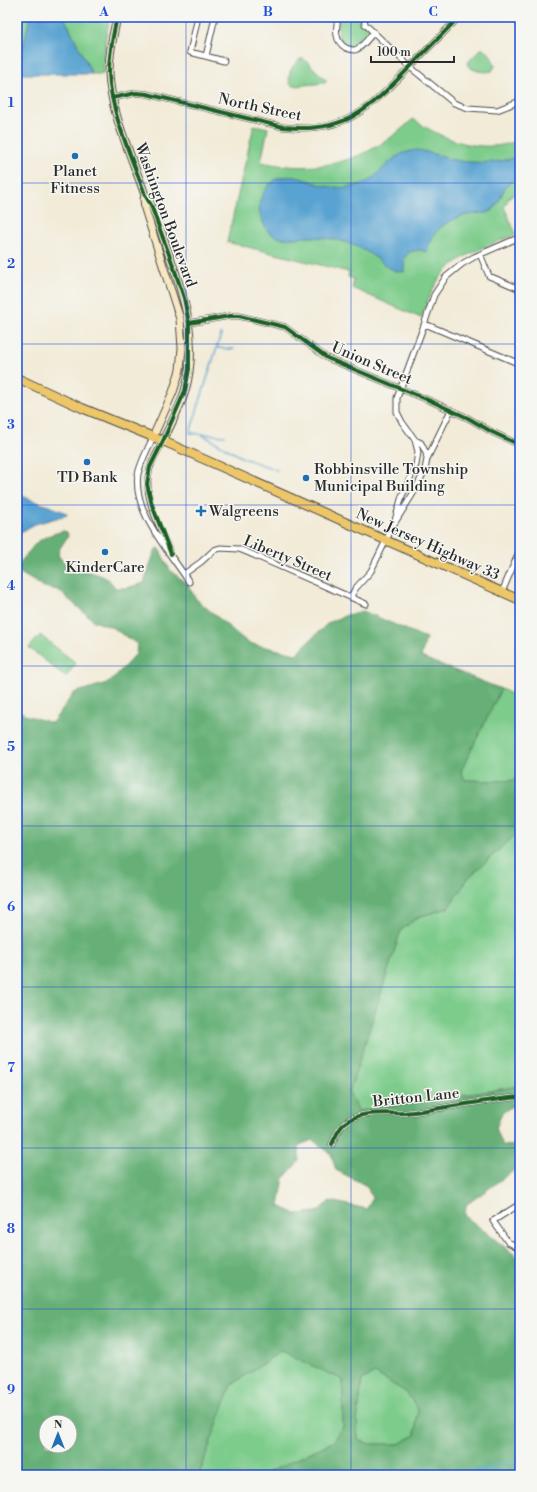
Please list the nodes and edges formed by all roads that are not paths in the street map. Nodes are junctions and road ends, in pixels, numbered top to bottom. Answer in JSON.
{"nodes":[{"id":1,"x":117,"y":17,"type":"edge"},
{"id":2,"x":198,"y":17,"type":"edge"},
{"id":3,"x":215,"y":17,"type":"edge"},
{"id":4,"x":338,"y":17,"type":"edge"},
{"id":5,"x":364,"y":17,"type":"edge"},
{"id":6,"x":459,"y":17,"type":"edge"},
{"id":7,"x":374,"y":32,"type":"junction"},
{"id":8,"x":206,"y":56,"type":"junction"},
{"id":9,"x":224,"y":60,"type":"dead end"},
{"id":10,"x":410,"y":67,"type":"junction"},
{"id":11,"x":112,"y":98,"type":"junction"},
{"id":12,"x":520,"y":102,"type":"edge"},
{"id":13,"x":145,"y":195,"type":"junction"},
{"id":14,"x":520,"y":237,"type":"edge"},
{"id":15,"x":480,"y":254,"type":"junction"},
{"id":16,"x":520,"y":289,"type":"edge"},
{"id":17,"x":180,"y":319,"type":"junction"},
{"id":18,"x":189,"y":323,"type":"junction"},
{"id":19,"x":425,"y":324,"type":"junction"},
{"id":20,"x":181,"y":331,"type":"junction"},
{"id":21,"x":520,"y":364,"type":"edge"},
{"id":22,"x":17,"y":378,"type":"edge"},
{"id":23,"x":400,"y":388,"type":"junction"},
{"id":24,"x":451,"y":410,"type":"junction"},
{"id":25,"x":153,"y":436,"type":"junction"},
{"id":26,"x":415,"y":440,"type":"junction"},
{"id":27,"x":163,"y":441,"type":"junction"},
{"id":28,"x":520,"y":444,"type":"edge"},
{"id":29,"x":428,"y":459,"type":"junction"},
{"id":30,"x":394,"y":524,"type":"junction"},
{"id":31,"x":386,"y":541,"type":"junction"},
{"id":32,"x":520,"y":550,"type":"edge"},
{"id":33,"x":171,"y":554,"type":"junction"},
{"id":34,"x":184,"y":574,"type":"junction"},
{"id":35,"x":189,"y":582,"type":"dead end"},
{"id":36,"x":502,"y":592,"type":"junction"},
{"id":37,"x":351,"y":597,"type":"junction"},
{"id":38,"x":520,"y":600,"type":"edge"},
{"id":39,"x":366,"y":604,"type":"dead end"},
{"id":40,"x":518,"y":1097,"type":"edge"},
{"id":41,"x":332,"y":1144,"type":"dead end"},
{"id":42,"x":520,"y":1204,"type":"edge"},
{"id":43,"x":520,"y":1248,"type":"edge"}],
"edges":[{"from":1,"to":11,"type":"street","name":"Washington Boulevard"},
{"from":2,"to":8,"type":"street"},
{"from":3,"to":8,"type":"street"},
{"from":4,"to":7,"type":"street"},
{"from":5,"to":7,"type":"street"},
{"from":6,"to":10,"type":"street","name":"North Street"},
{"from":7,"to":10,"type":"street"},
{"from":8,"to":9,"type":"street"},
{"from":10,"to":11,"type":"street","name":"North Street"},
{"from":10,"to":12,"type":"street"},
{"from":11,"to":13,"type":"street","name":"Washington Boulevard"},
{"from":13,"to":17,"type":"street","name":"Washington Boulevard"},
{"from":13,"to":18,"type":"street","name":"Washington Boulevard"},
{"from":14,"to":15,"type":"street"},
{"from":15,"to":16,"type":"street"},
{"from":15,"to":19,"type":"street"},
{"from":17,"to":18,"type":"street"},
{"from":17,"to":20,"type":"street","name":"Washington Boulevard"},
{"from":18,"to":20,"type":"street"},
{"from":18,"to":23,"type":"street","name":"Union Street"},
{"from":18,"to":27,"type":"street","name":"Washington Boulevard"},
{"from":19,"to":21,"type":"street"},
{"from":19,"to":23,"type":"street"},
{"from":20,"to":25,"type":"street","name":"Washington Boulevard"},
{"from":22,"to":25,"type":"main road","name":"New Jersey Highway 33"},
{"from":23,"to":24,"type":"street","name":"Union Street"},
{"from":23,"to":26,"type":"street"},
{"from":24,"to":28,"type":"street","name":"Union Street"},
{"from":24,"to":29,"type":"street"},
{"from":25,"to":27,"type":"main road","name":"New Jersey Highway 33"},
{"from":25,"to":33,"type":"street","name":"Washington Boulevard"},
{"from":26,"to":29,"type":"street"},
{"from":26,"to":30,"type":"street"},
{"from":27,"to":31,"type":"main road","name":"New Jersey Highway 33"},
{"from":27,"to":33,"type":"street","name":"Washington Boulevard"},
{"from":29,"to":30,"type":"street"},
{"from":30,"to":31,"type":"street"},
{"from":31,"to":36,"type":"main road","name":"New Jersey Highway 33"},
{"from":31,"to":37,"type":"street"},
{"from":32,"to":36,"type":"street"},
{"from":33,"to":34,"type":"street","name":"Washington Boulevard"},
{"from":34,"to":35,"type":"street","name":"Washington Boulevard"},
{"from":34,"to":37,"type":"street","name":"Liberty Street"},
{"from":36,"to":38,"type":"main road","name":"New Jersey Highway 33"},
{"from":37,"to":39,"type":"street","name":"Liberty Street"},
{"from":40,"to":41,"type":"street","name":"Britton Lane"},
{"from":42,"to":43,"type":"street"}]}
